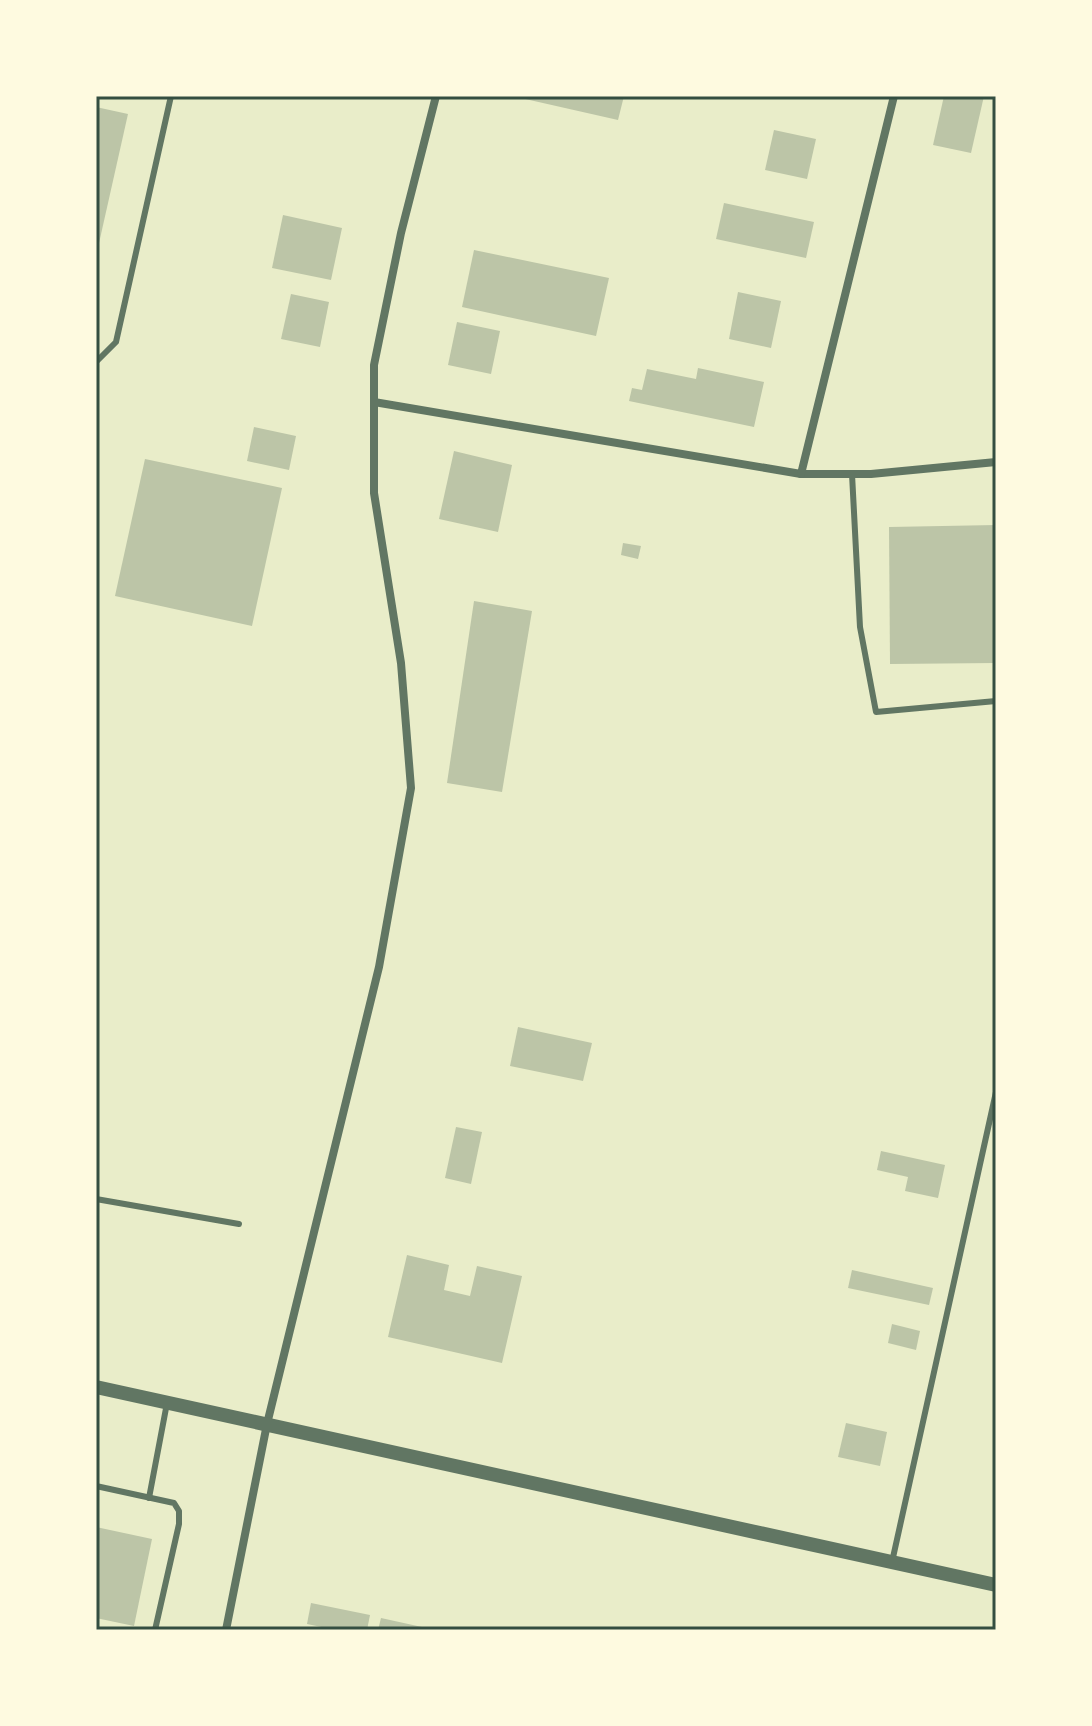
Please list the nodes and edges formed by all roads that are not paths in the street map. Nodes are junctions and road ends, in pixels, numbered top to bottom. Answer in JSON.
{"nodes":[{"id":1,"x":171,"y":96,"type":"edge"},
{"id":2,"x":436,"y":96,"type":"edge"},
{"id":3,"x":894,"y":96,"type":"edge"},
{"id":4,"x":96,"y":362,"type":"edge"},
{"id":5,"x":374,"y":402,"type":"junction"},
{"id":6,"x":996,"y":462,"type":"edge"},
{"id":7,"x":801,"y":474,"type":"junction"},
{"id":8,"x":852,"y":474,"type":"junction"},
{"id":9,"x":996,"y":701,"type":"edge"},
{"id":10,"x":996,"y":1092,"type":"edge"},
{"id":11,"x":96,"y":1199,"type":"edge"},
{"id":12,"x":239,"y":1224,"type":"dead end"},
{"id":13,"x":96,"y":1387,"type":"edge"},
{"id":14,"x":167,"y":1402,"type":"junction"},
{"id":15,"x":267,"y":1424,"type":"junction"},
{"id":16,"x":96,"y":1486,"type":"edge"},
{"id":17,"x":149,"y":1498,"type":"junction"},
{"id":18,"x":892,"y":1562,"type":"junction"},
{"id":19,"x":996,"y":1585,"type":"edge"},
{"id":20,"x":229,"y":1629,"type":"edge"},
{"id":21,"x":155,"y":1630,"type":"edge"}],
"edges":[{"from":1,"to":4,"type":"lane"},
{"from":2,"to":5,"type":"street"},
{"from":3,"to":7,"type":"street"},
{"from":5,"to":7,"type":"street"},
{"from":5,"to":15,"type":"street"},
{"from":6,"to":8,"type":"street"},
{"from":7,"to":8,"type":"street"},
{"from":8,"to":9,"type":"lane"},
{"from":10,"to":18,"type":"lane"},
{"from":11,"to":12,"type":"lane"},
{"from":13,"to":14,"type":"street"},
{"from":14,"to":15,"type":"street"},
{"from":14,"to":17,"type":"lane"},
{"from":15,"to":18,"type":"street"},
{"from":15,"to":20,"type":"street"},
{"from":16,"to":17,"type":"lane"},
{"from":17,"to":21,"type":"lane"},
{"from":18,"to":19,"type":"street"}]}
